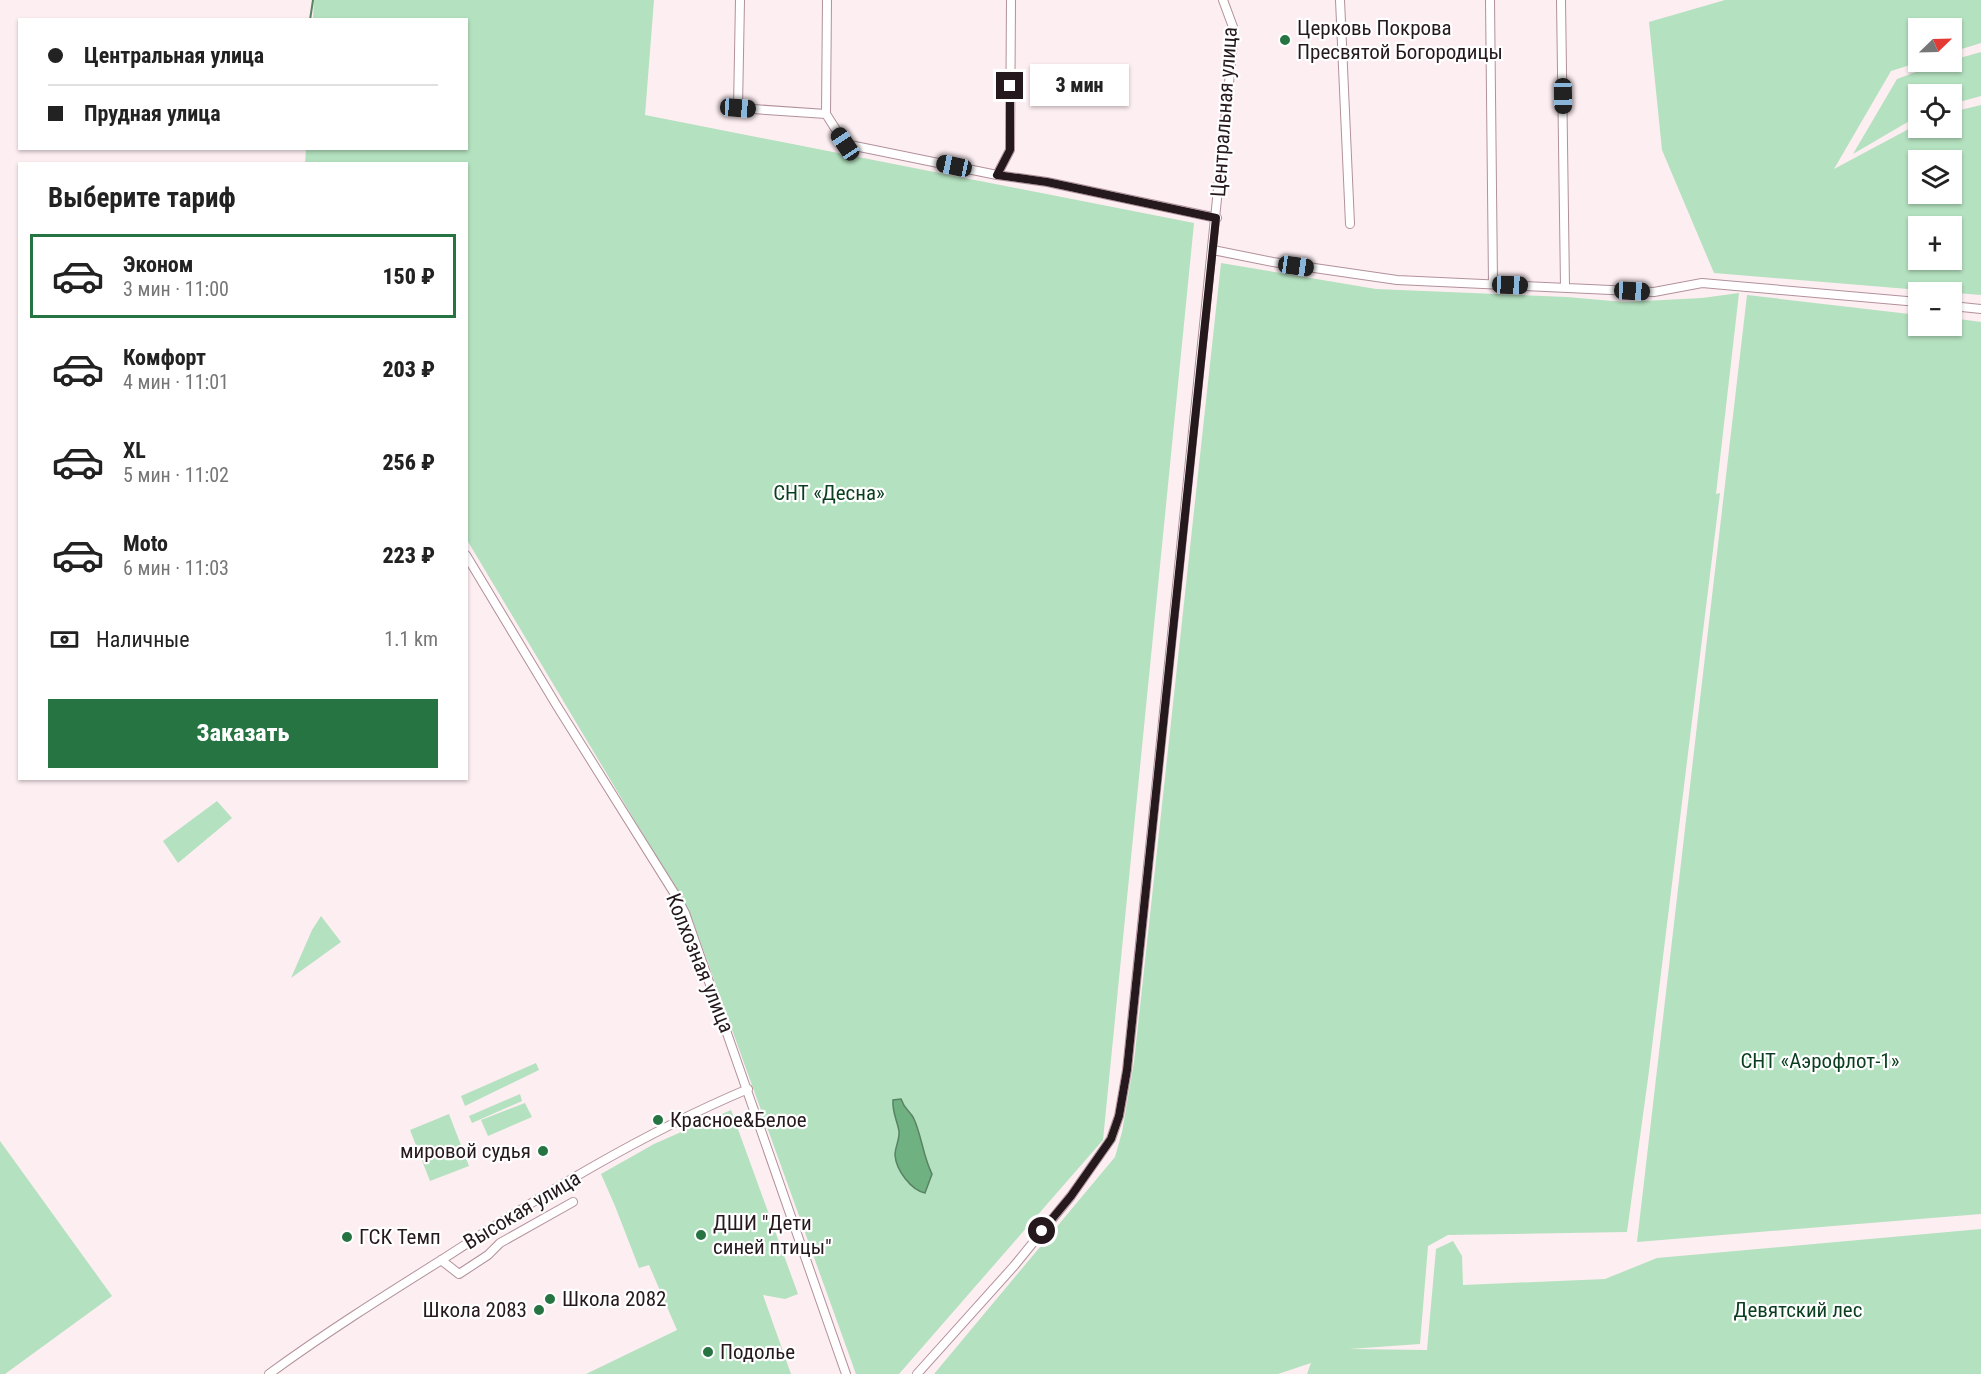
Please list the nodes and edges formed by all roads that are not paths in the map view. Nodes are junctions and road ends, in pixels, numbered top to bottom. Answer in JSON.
{"nodes":[{"id":1,"x":740,"y":0,"type":"edge"},
{"id":2,"x":827,"y":0,"type":"edge"},
{"id":3,"x":1011,"y":0,"type":"edge"},
{"id":4,"x":1223,"y":0,"type":"edge"},
{"id":5,"x":1340,"y":0,"type":"edge"},
{"id":6,"x":1490,"y":0,"type":"edge"},
{"id":7,"x":1561,"y":0,"type":"edge"},
{"id":8,"x":826,"y":114,"type":"junction"},
{"id":9,"x":997,"y":175,"type":"junction"},
{"id":10,"x":1216,"y":218,"type":"junction"},
{"id":11,"x":1350,"y":224,"type":"dead end"},
{"id":12,"x":1213,"y":250,"type":"junction"},
{"id":13,"x":1493,"y":284,"type":"junction"},
{"id":14,"x":1565,"y":287,"type":"junction"},
{"id":15,"x":1908,"y":302,"type":"edge"},
{"id":16,"x":1962,"y":307,"type":"edge"},
{"id":17,"x":1981,"y":309,"type":"edge"},
{"id":18,"x":468,"y":558,"type":"edge"},
{"id":19,"x":748,"y":1089,"type":"junction"},
{"id":20,"x":573,"y":1202,"type":"dead end"},
{"id":21,"x":441,"y":1260,"type":"junction"},
{"id":22,"x":269,"y":1374,"type":"edge"},
{"id":23,"x":846,"y":1374,"type":"edge"},
{"id":24,"x":918,"y":1374,"type":"edge"}],
"edges":[{"from":1,"to":8,"type":"street"},
{"from":2,"to":8,"type":"street"},
{"from":3,"to":9,"type":"street"},
{"from":4,"to":10,"type":"street","name":"Центральная улица"},
{"from":5,"to":11,"type":"street"},
{"from":6,"to":13,"type":"street"},
{"from":7,"to":14,"type":"street"},
{"from":8,"to":9,"type":"street"},
{"from":9,"to":10,"type":"street"},
{"from":10,"to":12,"type":"street","name":"Центральная улица"},
{"from":12,"to":13,"type":"street"},
{"from":12,"to":24,"type":"street","name":"Центральная улица"},
{"from":13,"to":14,"type":"street"},
{"from":14,"to":15,"type":"street"},
{"from":16,"to":17,"type":"street"},
{"from":18,"to":19,"type":"street","name":"Колхозная улица"},
{"from":19,"to":21,"type":"street","name":"Высокая улица"},
{"from":19,"to":23,"type":"street","name":"Колхозная улица"},
{"from":20,"to":21,"type":"street"},
{"from":21,"to":22,"type":"street","name":"Высокая улица"}]}
